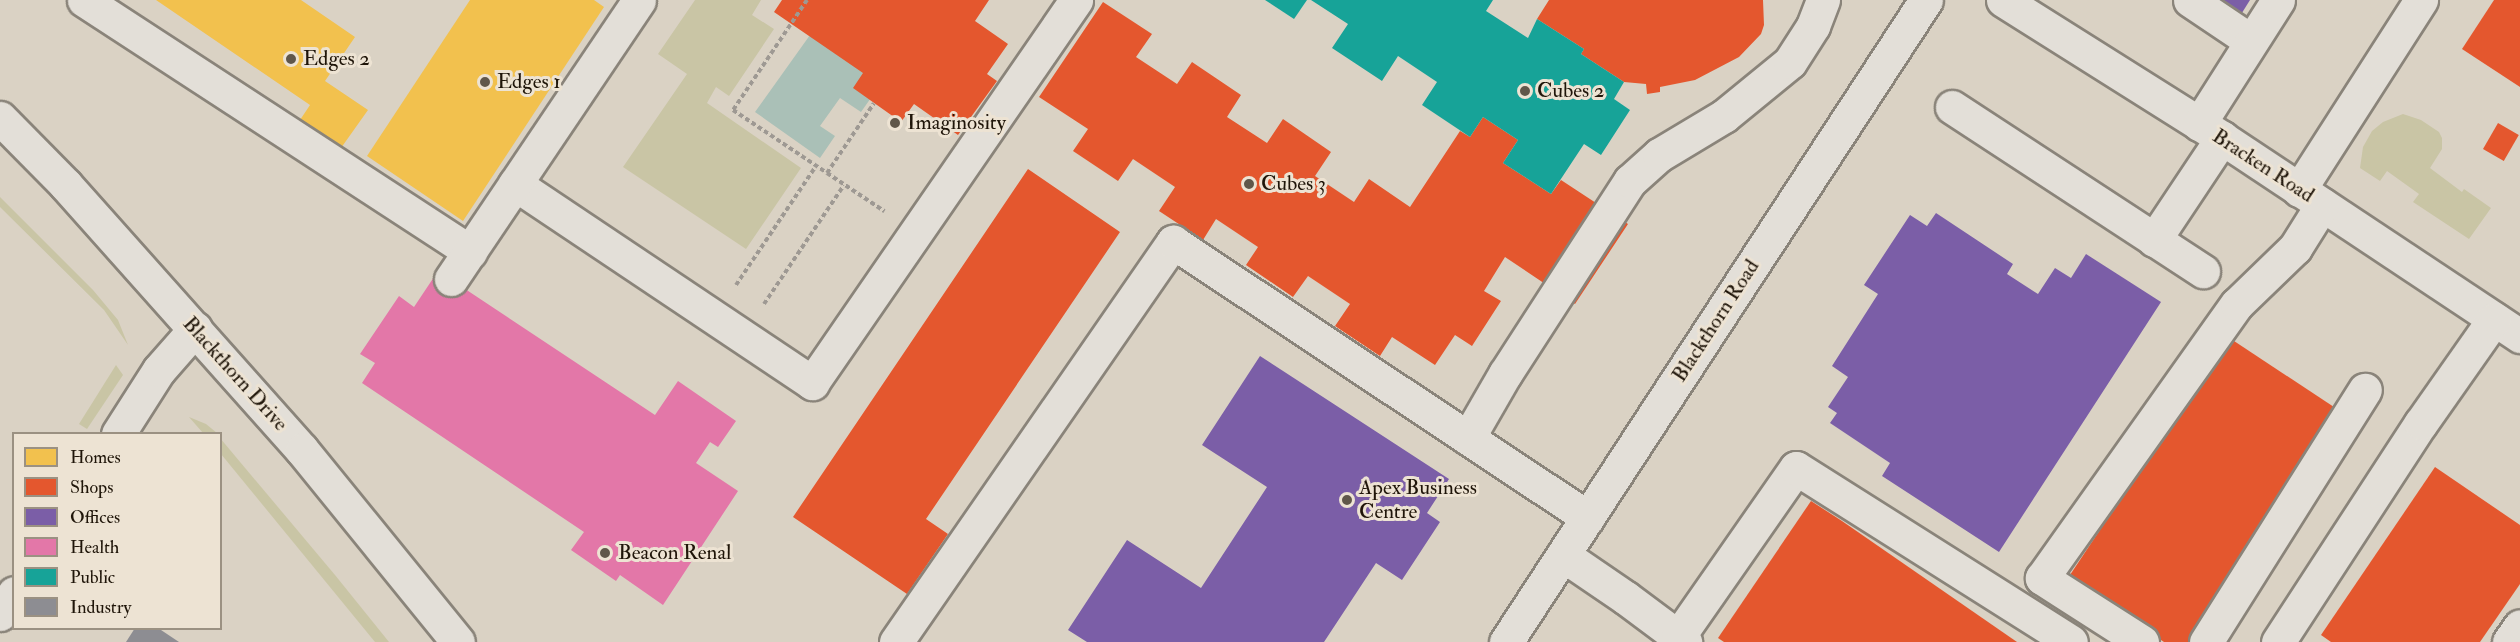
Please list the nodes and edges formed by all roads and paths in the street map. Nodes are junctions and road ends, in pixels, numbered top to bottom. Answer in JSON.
{"nodes":[{"id":1,"x":84,"y":0,"type":"edge"},
{"id":2,"x":639,"y":0,"type":"edge"},
{"id":3,"x":807,"y":0,"type":"edge"},
{"id":4,"x":1076,"y":0,"type":"edge"},
{"id":5,"x":1823,"y":0,"type":"edge"},
{"id":6,"x":1926,"y":0,"type":"edge"},
{"id":7,"x":2003,"y":0,"type":"edge"},
{"id":8,"x":2190,"y":0,"type":"edge"},
{"id":9,"x":2278,"y":0,"type":"edge"},
{"id":10,"x":2421,"y":0,"type":"edge"},
{"id":11,"x":2251,"y":40,"type":"junction"},
{"id":12,"x":874,"y":103,"type":"dead end"},
{"id":13,"x":1952,"y":107,"type":"dead end"},
{"id":14,"x":0,"y":118,"type":"edge"},
{"id":15,"x":2210,"y":131,"type":"junction"},
{"id":16,"x":816,"y":166,"type":"junction"},
{"id":17,"x":827,"y":173,"type":"junction"},
{"id":18,"x":515,"y":184,"type":"junction"},
{"id":19,"x":844,"y":185,"type":"junction"},
{"id":20,"x":2311,"y":197,"type":"junction"},
{"id":21,"x":916,"y":232,"type":"junction"},
{"id":22,"x":2154,"y":240,"type":"junction"},
{"id":23,"x":470,"y":252,"type":"junction"},
{"id":24,"x":2203,"y":271,"type":"dead end"},
{"id":25,"x":451,"y":279,"type":"dead end"},
{"id":26,"x":714,"y":317,"type":"junction"},
{"id":27,"x":2507,"y":327,"type":"edge"},
{"id":28,"x":195,"y":329,"type":"junction"},
{"id":29,"x":742,"y":336,"type":"junction"},
{"id":30,"x":2364,"y":390,"type":"dead end"},
{"id":31,"x":119,"y":432,"type":"edge"},
{"id":32,"x":1468,"y":438,"type":"junction"},
{"id":33,"x":1588,"y":518,"type":"junction"},
{"id":34,"x":1563,"y":555,"type":"junction"},
{"id":35,"x":12,"y":596,"type":"edge"},
{"id":36,"x":0,"y":614,"type":"edge"},
{"id":37,"x":2520,"y":626,"type":"edge"},
{"id":38,"x":1681,"y":639,"type":"edge"},
{"id":39,"x":458,"y":642,"type":"edge"},
{"id":40,"x":896,"y":642,"type":"edge"},
{"id":41,"x":1506,"y":642,"type":"edge"},
{"id":42,"x":2070,"y":642,"type":"edge"},
{"id":43,"x":2142,"y":642,"type":"edge"},
{"id":44,"x":2206,"y":642,"type":"edge"},
{"id":45,"x":2278,"y":642,"type":"edge"},
{"id":46,"x":2509,"y":642,"type":"edge"}],
"edges":[{"from":1,"to":23,"type":"street"},
{"from":2,"to":18,"type":"street"},
{"from":3,"to":16,"type":"path"},
{"from":4,"to":21,"type":"street"},
{"from":5,"to":32,"type":"street"},
{"from":6,"to":33,"type":"street","name":"Blackthorn Road"},
{"from":7,"to":15,"type":"street","name":"Bracken Road"},
{"from":8,"to":11,"type":"street"},
{"from":9,"to":11,"type":"street"},
{"from":10,"to":20,"type":"street"},
{"from":11,"to":15,"type":"street"},
{"from":12,"to":17,"type":"path"},
{"from":13,"to":22,"type":"street"},
{"from":14,"to":28,"type":"street","name":"Blackthorn Drive"},
{"from":15,"to":20,"type":"street","name":"Bracken Road"},
{"from":15,"to":22,"type":"street"},
{"from":16,"to":17,"type":"path"},
{"from":16,"to":26,"type":"path"},
{"from":17,"to":19,"type":"path"},
{"from":18,"to":23,"type":"street"},
{"from":18,"to":26,"type":"street"},
{"from":19,"to":21,"type":"path"},
{"from":19,"to":29,"type":"path"},
{"from":20,"to":27,"type":"street","name":"Bracken Road"},
{"from":20,"to":43,"type":"street"},
{"from":21,"to":29,"type":"street"},
{"from":22,"to":24,"type":"street"},
{"from":23,"to":25,"type":"street"},
{"from":26,"to":29,"type":"street"},
{"from":27,"to":45,"type":"street"},
{"from":28,"to":31,"type":"street"},
{"from":28,"to":39,"type":"street","name":"Blackthorn Drive"},
{"from":30,"to":44,"type":"street"},
{"from":32,"to":33,"type":"street"},
{"from":32,"to":40,"type":"street"},
{"from":33,"to":34,"type":"street","name":"Blackthorn Road"},
{"from":34,"to":38,"type":"street"},
{"from":34,"to":41,"type":"street","name":"Blackthorn Road"},
{"from":35,"to":36,"type":"street"},
{"from":37,"to":46,"type":"street"},
{"from":38,"to":42,"type":"street"}]}
